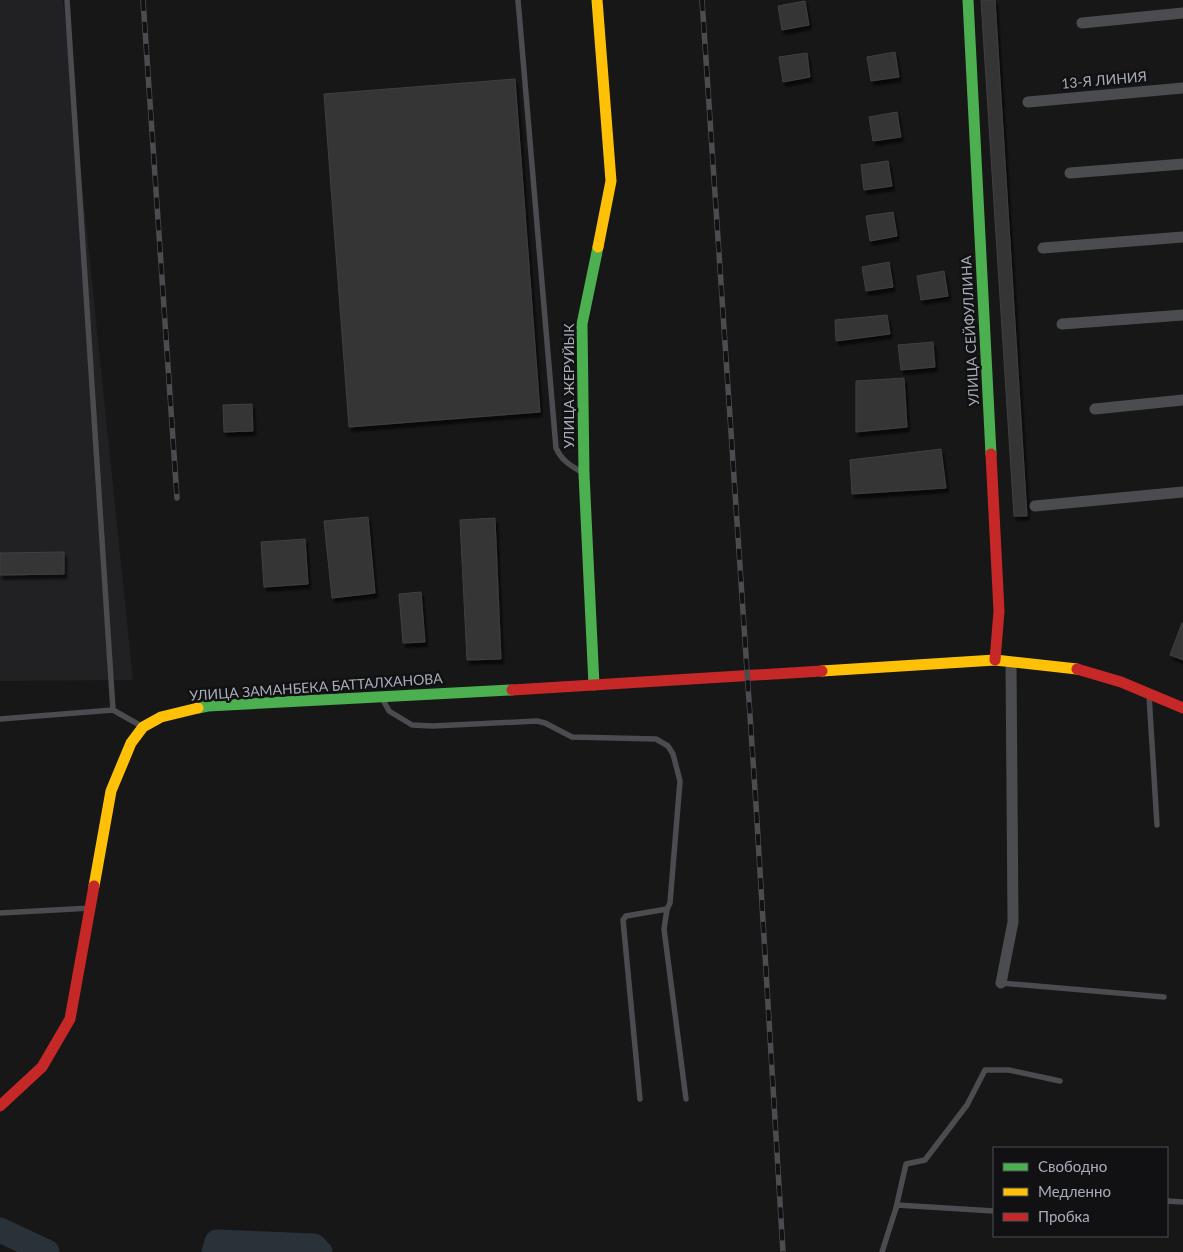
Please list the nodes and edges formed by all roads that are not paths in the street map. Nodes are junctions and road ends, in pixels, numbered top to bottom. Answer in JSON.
{"nodes":[{"id":1,"x":67,"y":0,"type":"edge"},
{"id":2,"x":518,"y":0,"type":"edge"},
{"id":3,"x":598,"y":0,"type":"edge"},
{"id":4,"x":968,"y":0,"type":"edge"},
{"id":5,"x":1183,"y":13,"type":"edge"},
{"id":6,"x":1082,"y":22,"type":"dead end"},
{"id":7,"x":1183,"y":88,"type":"edge"},
{"id":8,"x":1028,"y":102,"type":"dead end"},
{"id":9,"x":1183,"y":164,"type":"edge"},
{"id":10,"x":1070,"y":173,"type":"dead end"},
{"id":11,"x":1183,"y":237,"type":"edge"},
{"id":12,"x":1043,"y":248,"type":"dead end"},
{"id":13,"x":1183,"y":315,"type":"edge"},
{"id":14,"x":1062,"y":324,"type":"dead end"},
{"id":15,"x":1183,"y":400,"type":"edge"},
{"id":16,"x":1095,"y":408,"type":"dead end"},
{"id":17,"x":584,"y":474,"type":"junction"},
{"id":18,"x":1183,"y":492,"type":"edge"},
{"id":19,"x":1035,"y":506,"type":"dead end"},
{"id":20,"x":995,"y":660,"type":"junction"},
{"id":21,"x":1011,"y":663,"type":"junction"},
{"id":22,"x":594,"y":685,"type":"junction"},
{"id":23,"x":1149,"y":694,"type":"junction"},
{"id":24,"x":381,"y":696,"type":"junction"},
{"id":25,"x":1183,"y":708,"type":"edge"},
{"id":26,"x":113,"y":710,"type":"junction"},
{"id":27,"x":0,"y":718,"type":"edge"},
{"id":28,"x":143,"y":727,"type":"junction"},
{"id":29,"x":1157,"y":825,"type":"dead end"},
{"id":30,"x":90,"y":908,"type":"junction"},
{"id":31,"x":667,"y":909,"type":"junction"},
{"id":32,"x":0,"y":913,"type":"edge"},
{"id":33,"x":1001,"y":983,"type":"joint"},
{"id":34,"x":1164,"y":997,"type":"dead end"},
{"id":35,"x":1060,"y":1080,"type":"dead end"},
{"id":36,"x":640,"y":1099,"type":"dead end"},
{"id":37,"x":686,"y":1099,"type":"dead end"},
{"id":38,"x":0,"y":1106,"type":"edge"},
{"id":39,"x":1168,"y":1201,"type":"edge"},
{"id":40,"x":1183,"y":1202,"type":"edge"},
{"id":41,"x":896,"y":1208,"type":"junction"},
{"id":42,"x":993,"y":1211,"type":"edge"},
{"id":43,"x":882,"y":1252,"type":"edge"}],
"edges":[{"from":1,"to":26,"type":"lane"},
{"from":2,"to":17,"type":"lane"},
{"from":3,"to":17,"type":"main road","name":"УЛИЦА ЖЕРУЙЫК"},
{"from":4,"to":20,"type":"main road","name":"УЛИЦА СЕЙФУЛЛИНА"},
{"from":5,"to":6,"type":"street"},
{"from":7,"to":8,"type":"street","name":"13-Я ЛИНИЯ"},
{"from":9,"to":10,"type":"street"},
{"from":11,"to":12,"type":"street"},
{"from":13,"to":14,"type":"street"},
{"from":15,"to":16,"type":"street"},
{"from":17,"to":22,"type":"main road","name":"УЛИЦА ЖЕРУЙЫК"},
{"from":18,"to":19,"type":"street"},
{"from":20,"to":21,"type":"main road"},
{"from":20,"to":22,"type":"main road","name":"УЛИЦА ЗАМАНБЕКА БАТТАЛХАНОВА"},
{"from":21,"to":23,"type":"main road"},
{"from":21,"to":33,"type":"street"},
{"from":22,"to":24,"type":"main road","name":"УЛИЦА ЗАМАНБЕКА БАТТАЛХАНОВА"},
{"from":23,"to":25,"type":"main road"},
{"from":23,"to":29,"type":"lane"},
{"from":24,"to":28,"type":"main road","name":"УЛИЦА ЗАМАНБЕКА БАТТАЛХАНОВА"},
{"from":24,"to":31,"type":"lane"},
{"from":26,"to":27,"type":"lane"},
{"from":26,"to":28,"type":"lane"},
{"from":28,"to":30,"type":"main road","name":"УЛИЦА ЗАМАНБЕКА БАТТАЛХАНОВА"},
{"from":30,"to":32,"type":"lane"},
{"from":30,"to":38,"type":"main road","name":"УЛИЦА ЗАМАНБЕКА БАТТАЛХАНОВА"},
{"from":31,"to":36,"type":"lane"},
{"from":31,"to":37,"type":"lane"},
{"from":33,"to":34,"type":"lane"},
{"from":35,"to":41,"type":"lane"},
{"from":39,"to":40,"type":"lane"},
{"from":41,"to":42,"type":"lane"},
{"from":41,"to":43,"type":"lane"}]}
